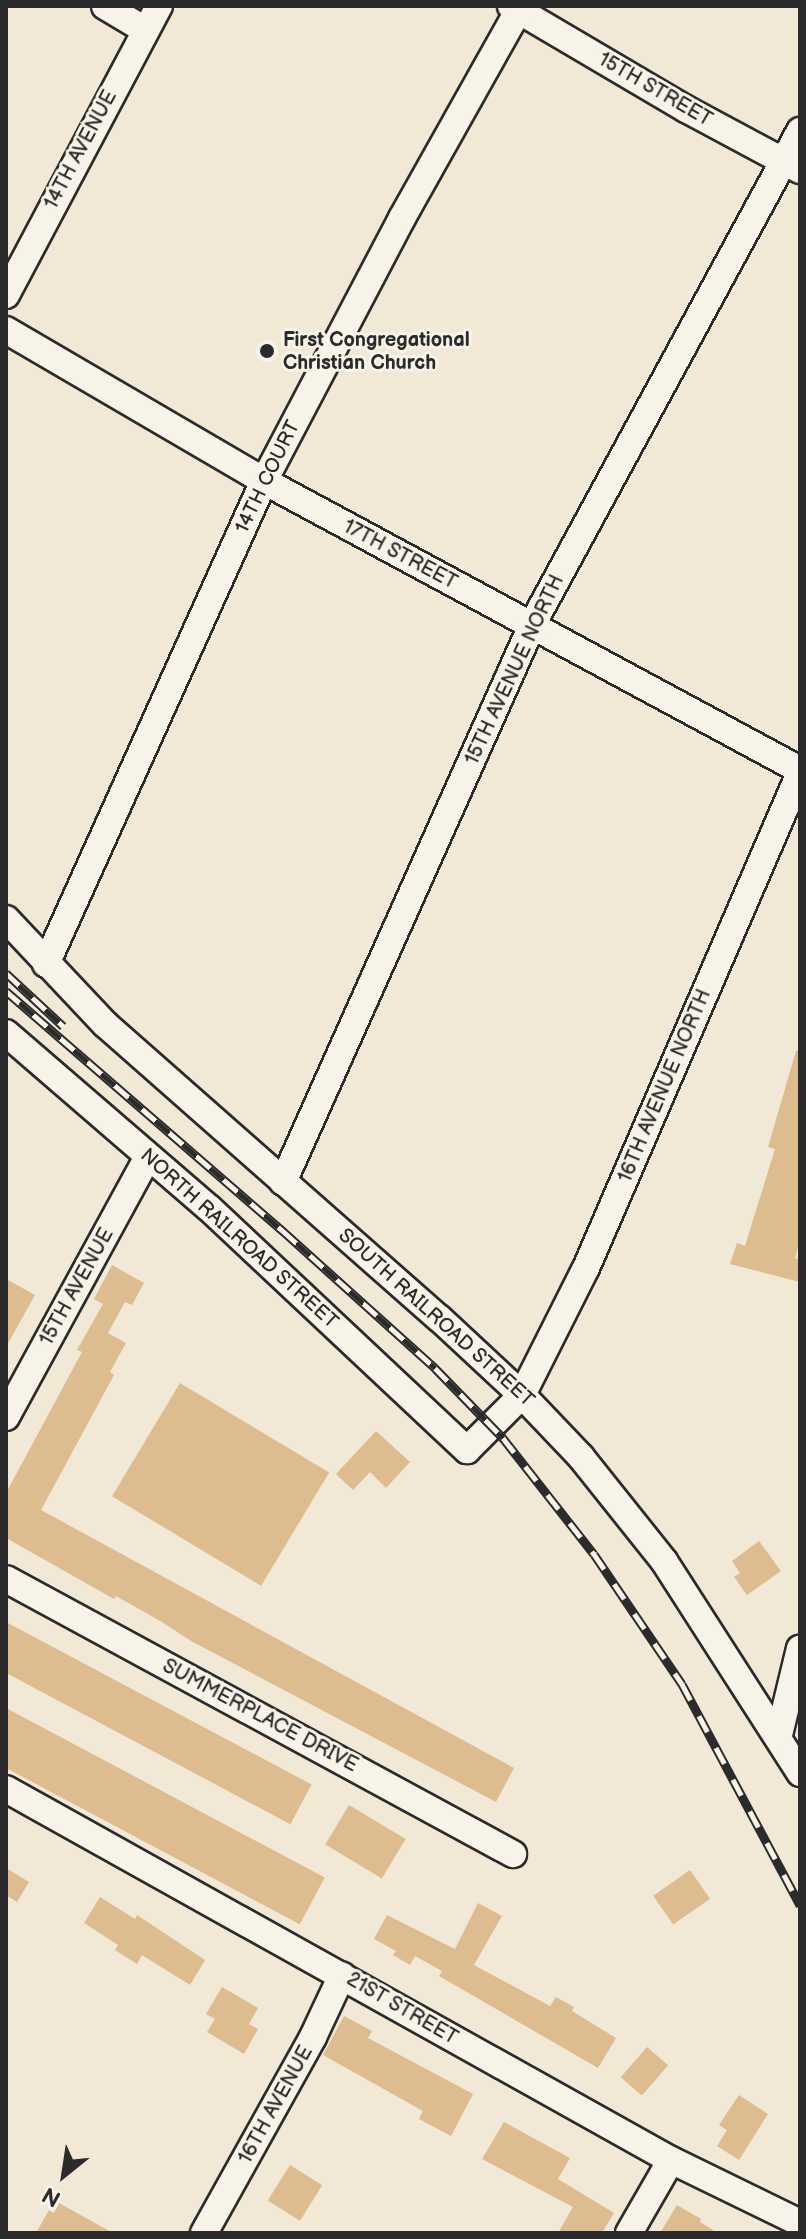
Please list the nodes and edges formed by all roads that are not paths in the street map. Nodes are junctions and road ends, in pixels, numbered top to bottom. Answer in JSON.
{"nodes":[{"id":1,"x":105,"y":6,"type":"edge"},
{"id":2,"x":159,"y":6,"type":"edge"},
{"id":3,"x":517,"y":8,"type":"edge"},
{"id":4,"x":145,"y":30,"type":"junction"},
{"id":5,"x":800,"y":131,"type":"edge"},
{"id":6,"x":792,"y":166,"type":"edge"},
{"id":7,"x":6,"y":295,"type":"edge"},
{"id":8,"x":6,"y":330,"type":"edge"},
{"id":9,"x":264,"y":481,"type":"junction"},
{"id":10,"x":533,"y":623,"type":"junction"},
{"id":11,"x":800,"y":771,"type":"edge"},
{"id":12,"x":6,"y":919,"type":"edge"},
{"id":13,"x":46,"y":964,"type":"junction"},
{"id":14,"x":6,"y":1033,"type":"edge"},
{"id":15,"x":148,"y":1157,"type":"junction"},
{"id":16,"x":283,"y":1182,"type":"junction"},
{"id":17,"x":522,"y":1395,"type":"junction"},
{"id":18,"x":6,"y":1417,"type":"edge"},
{"id":19,"x":6,"y":1579,"type":"edge"},
{"id":20,"x":800,"y":1648,"type":"edge"},
{"id":21,"x":779,"y":1735,"type":"junction"},
{"id":22,"x":800,"y":1773,"type":"edge"},
{"id":23,"x":6,"y":1789,"type":"edge"},
{"id":24,"x":513,"y":1854,"type":"dead end"},
{"id":25,"x":342,"y":1975,"type":"junction"},
{"id":26,"x":671,"y":2160,"type":"junction"},
{"id":27,"x":800,"y":2223,"type":"edge"},
{"id":28,"x":204,"y":2233,"type":"edge"},
{"id":29,"x":629,"y":2233,"type":"edge"}],
"edges":[{"from":1,"to":4,"type":"street"},
{"from":2,"to":4,"type":"street","name":"14TH AVENUE"},
{"from":3,"to":6,"type":"street","name":"15TH STREET"},
{"from":3,"to":9,"type":"street","name":"14TH COURT"},
{"from":4,"to":7,"type":"street","name":"14TH AVENUE"},
{"from":5,"to":6,"type":"street","name":"15TH AVENUE NORTH"},
{"from":6,"to":10,"type":"street","name":"15TH AVENUE NORTH"},
{"from":8,"to":9,"type":"street","name":"17TH STREET"},
{"from":9,"to":10,"type":"street","name":"17TH STREET"},
{"from":9,"to":13,"type":"street","name":"14TH COURT"},
{"from":10,"to":11,"type":"street","name":"17TH STREET"},
{"from":10,"to":16,"type":"street","name":"15TH AVENUE NORTH"},
{"from":11,"to":17,"type":"street","name":"16TH AVENUE NORTH"},
{"from":12,"to":13,"type":"street","name":"SOUTH RAILROAD STREET"},
{"from":13,"to":16,"type":"street","name":"SOUTH RAILROAD STREET"},
{"from":14,"to":15,"type":"street","name":"NORTH RAILROAD STREET"},
{"from":15,"to":17,"type":"street","name":"NORTH RAILROAD STREET"},
{"from":15,"to":18,"type":"street","name":"15TH AVENUE"},
{"from":16,"to":17,"type":"street","name":"SOUTH RAILROAD STREET"},
{"from":17,"to":21,"type":"street","name":"SOUTH RAILROAD STREET"},
{"from":19,"to":24,"type":"street","name":"SUMMERPLACE DRIVE"},
{"from":20,"to":21,"type":"street"},
{"from":21,"to":22,"type":"street","name":"SOUTH RAILROAD STREET"},
{"from":23,"to":25,"type":"street","name":"21ST STREET"},
{"from":25,"to":26,"type":"street","name":"21ST STREET"},
{"from":25,"to":28,"type":"street","name":"16TH AVENUE"},
{"from":26,"to":27,"type":"street","name":"21ST STREET"},
{"from":26,"to":29,"type":"street"}]}
